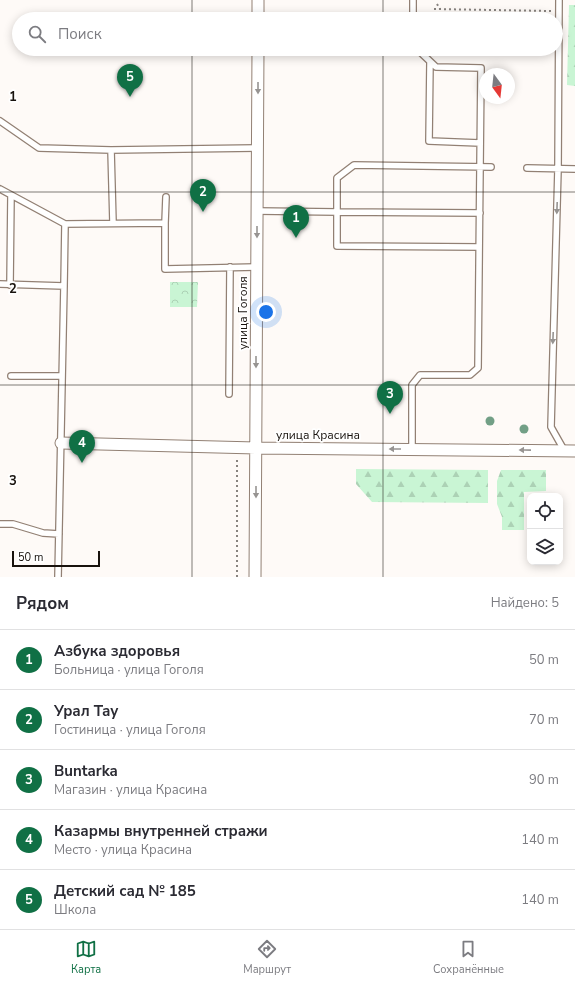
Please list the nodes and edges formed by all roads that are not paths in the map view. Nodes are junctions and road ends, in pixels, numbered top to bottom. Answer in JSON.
{"nodes":[{"id":1,"x":258,"y":0,"type":"edge"},
{"id":2,"x":413,"y":0,"type":"edge"},
{"id":3,"x":559,"y":0,"type":"edge"},
{"id":4,"x":258,"y":12,"type":"edge"},
{"id":5,"x":413,"y":12,"type":"edge"},
{"id":6,"x":559,"y":12,"type":"edge"},
{"id":7,"x":258,"y":56,"type":"edge"},
{"id":8,"x":424,"y":56,"type":"edge"},
{"id":9,"x":559,"y":56,"type":"edge"},
{"id":10,"x":430,"y":62,"type":"junction"},
{"id":11,"x":0,"y":121,"type":"edge"},
{"id":12,"x":480,"y":143,"type":"junction"},
{"id":13,"x":257,"y":148,"type":"junction"},
{"id":14,"x":111,"y":150,"type":"junction"},
{"id":15,"x":480,"y":167,"type":"junction"},
{"id":16,"x":491,"y":167,"type":"dead end"},
{"id":17,"x":527,"y":168,"type":"dead end"},
{"id":18,"x":558,"y":169,"type":"junction"},
{"id":19,"x":575,"y":169,"type":"edge"},
{"id":20,"x":0,"y":189,"type":"edge"},
{"id":21,"x":11,"y":195,"type":"junction"},
{"id":22,"x":166,"y":198,"type":"dead end"},
{"id":23,"x":257,"y":212,"type":"junction"},
{"id":24,"x":337,"y":212,"type":"junction"},
{"id":25,"x":480,"y":213,"type":"junction"},
{"id":26,"x":113,"y":223,"type":"junction"},
{"id":27,"x":166,"y":223,"type":"junction"},
{"id":28,"x":65,"y":224,"type":"junction"},
{"id":29,"x":479,"y":247,"type":"junction"},
{"id":30,"x":230,"y":267,"type":"junction"},
{"id":31,"x":257,"y":267,"type":"junction"},
{"id":32,"x":0,"y":284,"type":"edge"},
{"id":33,"x":10,"y":285,"type":"junction"},
{"id":34,"x":64,"y":286,"type":"junction"},
{"id":35,"x":11,"y":376,"type":"dead end"},
{"id":36,"x":62,"y":376,"type":"junction"},
{"id":37,"x":229,"y":394,"type":"dead end"},
{"id":38,"x":61,"y":443,"type":"junction"},
{"id":39,"x":256,"y":448,"type":"junction"},
{"id":40,"x":412,"y":449,"type":"junction"},
{"id":41,"x":570,"y":450,"type":"edge"},
{"id":42,"x":0,"y":524,"type":"edge"},
{"id":43,"x":59,"y":534,"type":"junction"},
{"id":44,"x":58,"y":577,"type":"edge"},
{"id":45,"x":255,"y":577,"type":"edge"}],
"edges":[{"from":1,"to":4,"type":"street"},
{"from":2,"to":5,"type":"lane"},
{"from":3,"to":6,"type":"lane"},
{"from":7,"to":13,"type":"street","name":"улица Гоголя","one_way":true},
{"from":8,"to":10,"type":"lane"},
{"from":9,"to":18,"type":"lane"},
{"from":10,"to":12,"type":"lane"},
{"from":10,"to":12,"type":"lane"},
{"from":11,"to":14,"type":"lane"},
{"from":12,"to":15,"type":"lane"},
{"from":13,"to":14,"type":"lane"},
{"from":13,"to":23,"type":"street","name":"улица Гоголя"},
{"from":14,"to":26,"type":"lane"},
{"from":15,"to":16,"type":"lane"},
{"from":15,"to":24,"type":"lane"},
{"from":15,"to":25,"type":"lane"},
{"from":17,"to":18,"type":"lane"},
{"from":18,"to":19,"type":"lane"},
{"from":18,"to":41,"type":"lane","one_way":true},
{"from":20,"to":21,"type":"lane"},
{"from":21,"to":28,"type":"lane"},
{"from":21,"to":33,"type":"lane"},
{"from":22,"to":27,"type":"lane"},
{"from":23,"to":24,"type":"lane"},
{"from":23,"to":31,"type":"street","name":"улица Гоголя","one_way":true},
{"from":24,"to":25,"type":"lane"},
{"from":24,"to":29,"type":"lane"},
{"from":25,"to":29,"type":"lane"},
{"from":26,"to":27,"type":"lane"},
{"from":26,"to":28,"type":"lane"},
{"from":27,"to":30,"type":"lane"},
{"from":28,"to":34,"type":"lane"},
{"from":29,"to":40,"type":"lane"},
{"from":30,"to":31,"type":"lane"},
{"from":30,"to":37,"type":"lane"},
{"from":31,"to":39,"type":"street","name":"улица Гоголя","one_way":true},
{"from":32,"to":33,"type":"lane"},
{"from":33,"to":34,"type":"lane"},
{"from":34,"to":36,"type":"lane"},
{"from":35,"to":36,"type":"lane"},
{"from":36,"to":38,"type":"lane"},
{"from":38,"to":39,"type":"street","name":"улица Красина"},
{"from":38,"to":43,"type":"lane"},
{"from":40,"to":39,"type":"street","name":"улица Красина","one_way":true},
{"from":39,"to":45,"type":"street","name":"улица Гоголя","one_way":true},
{"from":41,"to":40,"type":"street","name":"улица Красина","one_way":true},
{"from":42,"to":43,"type":"lane"},
{"from":43,"to":44,"type":"lane"}]}
